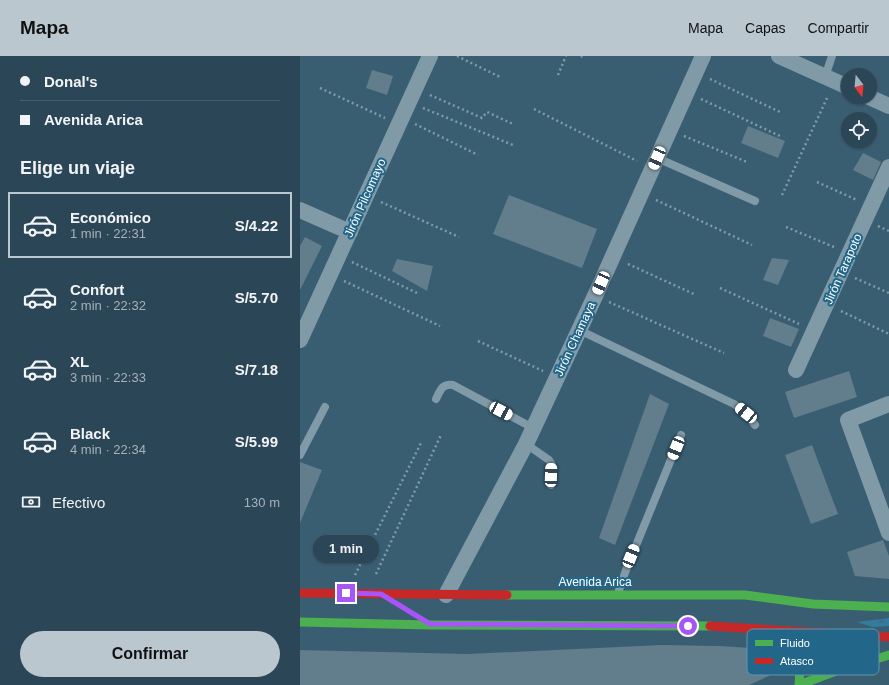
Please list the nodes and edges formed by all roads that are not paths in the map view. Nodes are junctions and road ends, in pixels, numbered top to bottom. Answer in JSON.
{"nodes":[{"id":1,"x":430,"y":56,"type":"edge"},
{"id":2,"x":703,"y":56,"type":"edge"},
{"id":3,"x":779,"y":56,"type":"edge"},
{"id":4,"x":832,"y":56,"type":"edge"},
{"id":5,"x":836,"y":82,"type":"edge"},
{"id":6,"x":877,"y":101,"type":"edge"},
{"id":7,"x":889,"y":106,"type":"edge"},
{"id":8,"x":655,"y":163,"type":"junction"},
{"id":9,"x":889,"y":168,"type":"edge"},
{"id":10,"x":755,"y":201,"type":"dead end"},
{"id":11,"x":300,"y":210,"type":"edge"},
{"id":12,"x":350,"y":232,"type":"junction"},
{"id":13,"x":579,"y":330,"type":"junction"},
{"id":14,"x":300,"y":340,"type":"edge"},
{"id":15,"x":796,"y":370,"type":"dead end"},
{"id":16,"x":436,"y":399,"type":"dead end"},
{"id":17,"x":889,"y":404,"type":"edge"},
{"id":18,"x":325,"y":407,"type":"dead end"},
{"id":19,"x":754,"y":425,"type":"dead end"},
{"id":20,"x":533,"y":428,"type":"junction"},
{"id":21,"x":681,"y":435,"type":"dead end"},
{"id":22,"x":526,"y":444,"type":"junction"},
{"id":23,"x":300,"y":455,"type":"edge"},
{"id":24,"x":551,"y":485,"type":"dead end"},
{"id":25,"x":889,"y":533,"type":"edge"},
{"id":26,"x":300,"y":593,"type":"edge"},
{"id":27,"x":381,"y":594,"type":"junction"},
{"id":28,"x":618,"y":594,"type":"junction"},
{"id":29,"x":446,"y":595,"type":"junction"},
{"id":30,"x":393,"y":602,"type":"dead end"},
{"id":31,"x":813,"y":604,"type":"junction"},
{"id":32,"x":889,"y":606,"type":"edge"},
{"id":33,"x":785,"y":610,"type":"dead end"},
{"id":34,"x":418,"y":617,"type":"dead end"},
{"id":35,"x":749,"y":618,"type":"dead end"},
{"id":36,"x":300,"y":622,"type":"edge"},
{"id":37,"x":430,"y":624,"type":"junction"},
{"id":38,"x":718,"y":626,"type":"junction"},
{"id":39,"x":770,"y":629,"type":"edge"},
{"id":40,"x":879,"y":636,"type":"edge"},
{"id":41,"x":889,"y":637,"type":"edge"},
{"id":42,"x":889,"y":655,"type":"edge"},
{"id":43,"x":879,"y":658,"type":"edge"},
{"id":44,"x":800,"y":675,"type":"edge"},
{"id":45,"x":825,"y":675,"type":"edge"},
{"id":46,"x":799,"y":685,"type":"edge"}],
"edges":[{"from":1,"to":12,"type":"street","name":"Jirón Pilcomayo"},
{"from":2,"to":8,"type":"street","name":"Jirón Chamaya"},
{"from":3,"to":5,"type":"street"},
{"from":4,"to":5,"type":"lane"},
{"from":6,"to":7,"type":"street"},
{"from":8,"to":10,"type":"lane"},
{"from":8,"to":13,"type":"street","name":"Jirón Chamaya"},
{"from":9,"to":15,"type":"street","name":"Jirón Tarapoto"},
{"from":11,"to":12,"type":"street"},
{"from":12,"to":14,"type":"street","name":"Jirón Pilcomayo"},
{"from":13,"to":19,"type":"lane"},
{"from":13,"to":20,"type":"street","name":"Jirón Chamaya"},
{"from":16,"to":20,"type":"lane"},
{"from":17,"to":25,"type":"street"},
{"from":18,"to":23,"type":"lane"},
{"from":20,"to":22,"type":"street","name":"Jirón Chamaya"},
{"from":21,"to":28,"type":"lane"},
{"from":22,"to":24,"type":"lane"},
{"from":22,"to":29,"type":"street","name":"Jirón Chamaya"},
{"from":26,"to":27,"type":"main road","name":"Avenida Arica"},
{"from":27,"to":29,"type":"main road","name":"Avenida Arica"},
{"from":27,"to":30,"type":"main road"},
{"from":28,"to":29,"type":"main road","name":"Avenida Arica"},
{"from":28,"to":31,"type":"main road","name":"Avenida Arica"},
{"from":31,"to":32,"type":"main road","name":"Avenida Arica"},
{"from":31,"to":33,"type":"main road"},
{"from":34,"to":37,"type":"main road"},
{"from":35,"to":38,"type":"main road"},
{"from":36,"to":37,"type":"main road"},
{"from":37,"to":38,"type":"main road"},
{"from":38,"to":39,"type":"main road"},
{"from":40,"to":41,"type":"main road"},
{"from":42,"to":43,"type":"main road"},
{"from":44,"to":46,"type":"main road"},
{"from":45,"to":46,"type":"main road"}]}
